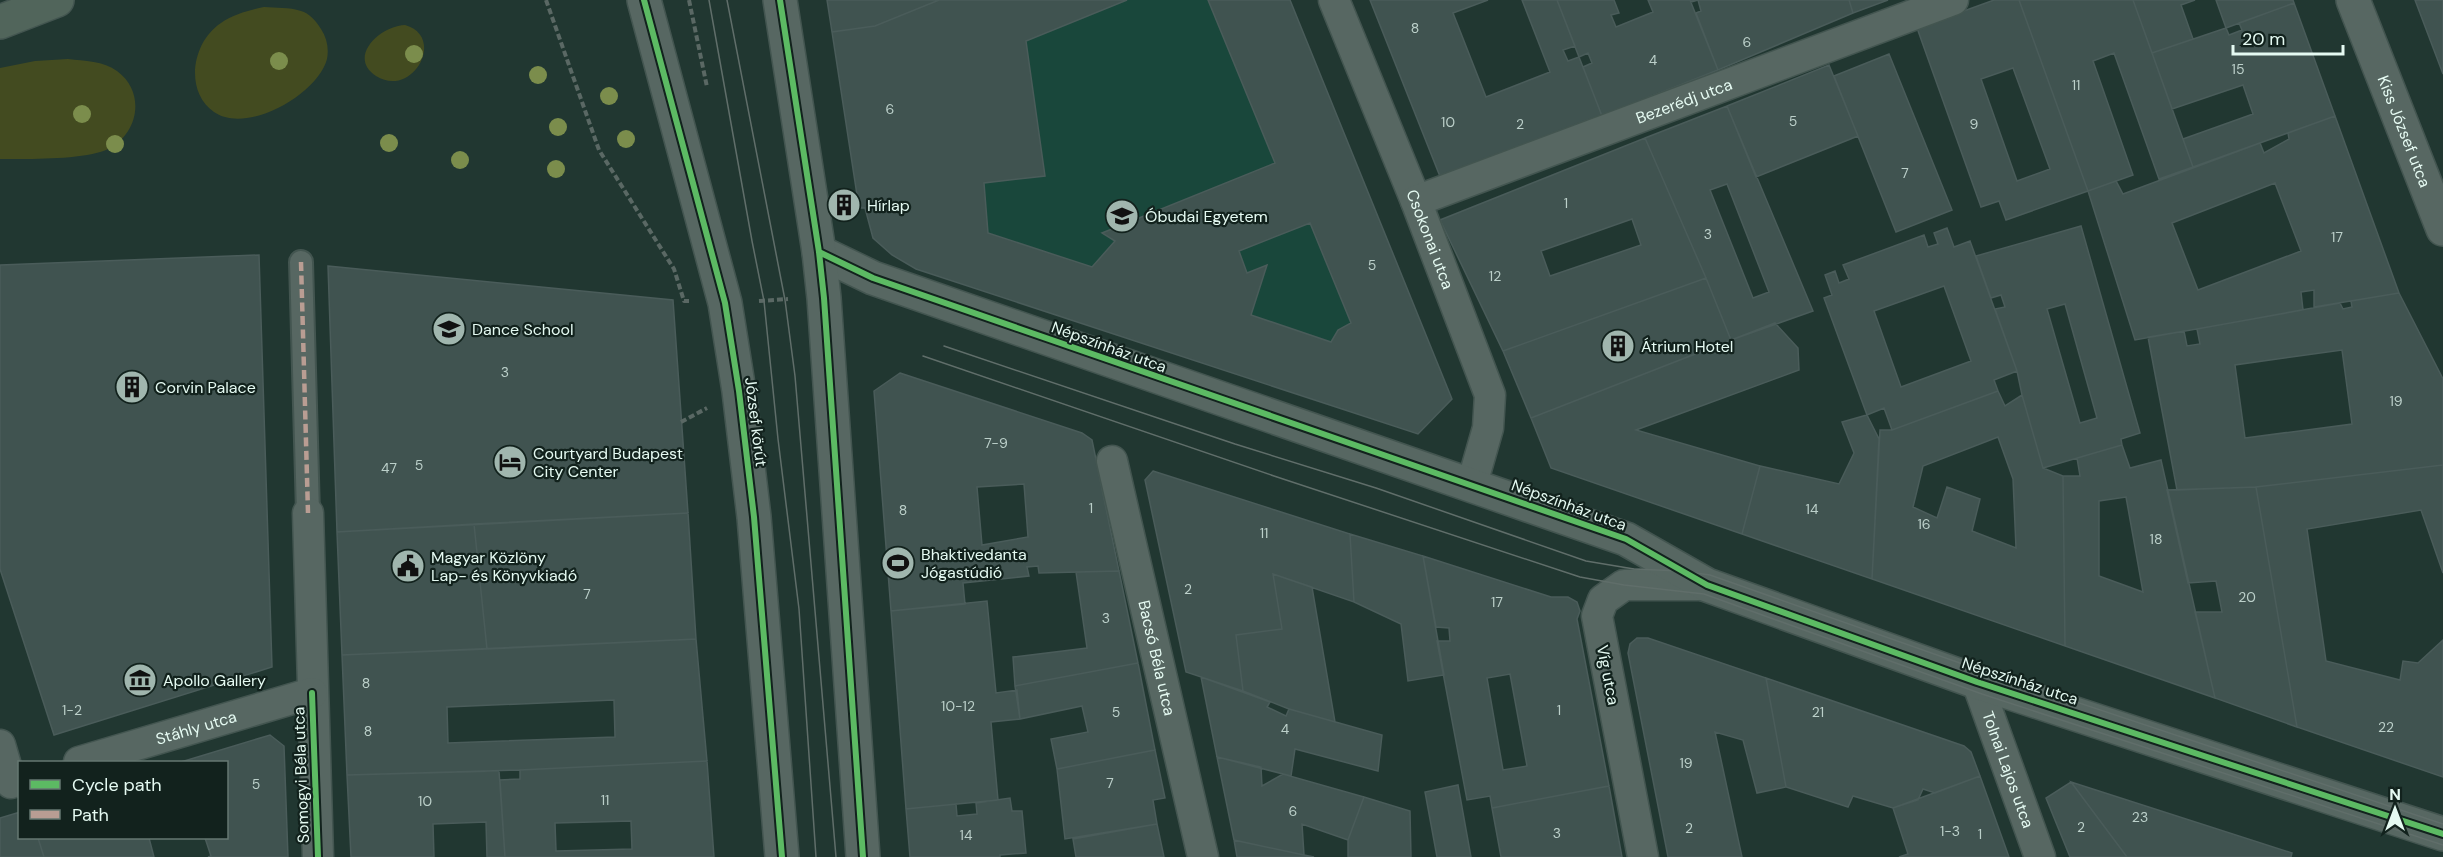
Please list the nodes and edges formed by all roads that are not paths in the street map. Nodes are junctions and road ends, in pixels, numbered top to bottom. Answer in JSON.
{"nodes":[{"id":1,"x":57,"y":0,"type":"edge"},
{"id":2,"x":644,"y":0,"type":"edge"},
{"id":3,"x":780,"y":0,"type":"edge"},
{"id":4,"x":1334,"y":0,"type":"edge"},
{"id":5,"x":1953,"y":0,"type":"edge"},
{"id":6,"x":2353,"y":0,"type":"edge"},
{"id":7,"x":0,"y":22,"type":"edge"},
{"id":8,"x":1416,"y":201,"type":"junction"},
{"id":9,"x":2443,"y":229,"type":"edge"},
{"id":10,"x":819,"y":252,"type":"junction"},
{"id":11,"x":301,"y":262,"type":"dead end"},
{"id":12,"x":1112,"y":461,"type":"dead end"},
{"id":13,"x":1472,"y":484,"type":"junction"},
{"id":14,"x":308,"y":513,"type":"joint"},
{"id":15,"x":1707,"y":585,"type":"junction"},
{"id":16,"x":1977,"y":682,"type":"junction"},
{"id":17,"x":312,"y":693,"type":"junction"},
{"id":18,"x":0,"y":745,"type":"edge"},
{"id":19,"x":82,"y":761,"type":"edge"},
{"id":20,"x":10,"y":783,"type":"edge"},
{"id":21,"x":2443,"y":834,"type":"edge"},
{"id":22,"x":318,"y":857,"type":"edge"},
{"id":23,"x":782,"y":857,"type":"edge"},
{"id":24,"x":863,"y":857,"type":"edge"},
{"id":25,"x":1203,"y":857,"type":"edge"},
{"id":26,"x":1643,"y":857,"type":"edge"},
{"id":27,"x":2040,"y":857,"type":"edge"}],
"edges":[{"from":1,"to":7,"type":"main road"},
{"from":2,"to":23,"type":"street","name":"József körút"},
{"from":3,"to":10,"type":"street"},
{"from":4,"to":8,"type":"street","name":"Csokonai utca"},
{"from":5,"to":8,"type":"street","name":"Bezerédj utca"},
{"from":6,"to":9,"type":"street","name":"Kiss József utca"},
{"from":8,"to":13,"type":"street","name":"Csokonai utca"},
{"from":10,"to":13,"type":"street","name":"Népszínház utca"},
{"from":10,"to":24,"type":"street"},
{"from":11,"to":14,"type":"street","name":"Somogyi Béla utca"},
{"from":12,"to":25,"type":"street","name":"Bacsó Béla utca"},
{"from":13,"to":15,"type":"street","name":"Népszínház utca"},
{"from":14,"to":17,"type":"street","name":"Somogyi Béla utca"},
{"from":15,"to":16,"type":"street","name":"Népszínház utca"},
{"from":15,"to":26,"type":"street","name":"Víg utca"},
{"from":16,"to":21,"type":"street","name":"Népszínház utca"},
{"from":16,"to":27,"type":"street","name":"Tolnai Lajos utca"},
{"from":17,"to":19,"type":"street","name":"Stáhly utca"},
{"from":17,"to":22,"type":"street","name":"Somogyi Béla utca"},
{"from":18,"to":20,"type":"street"}]}
